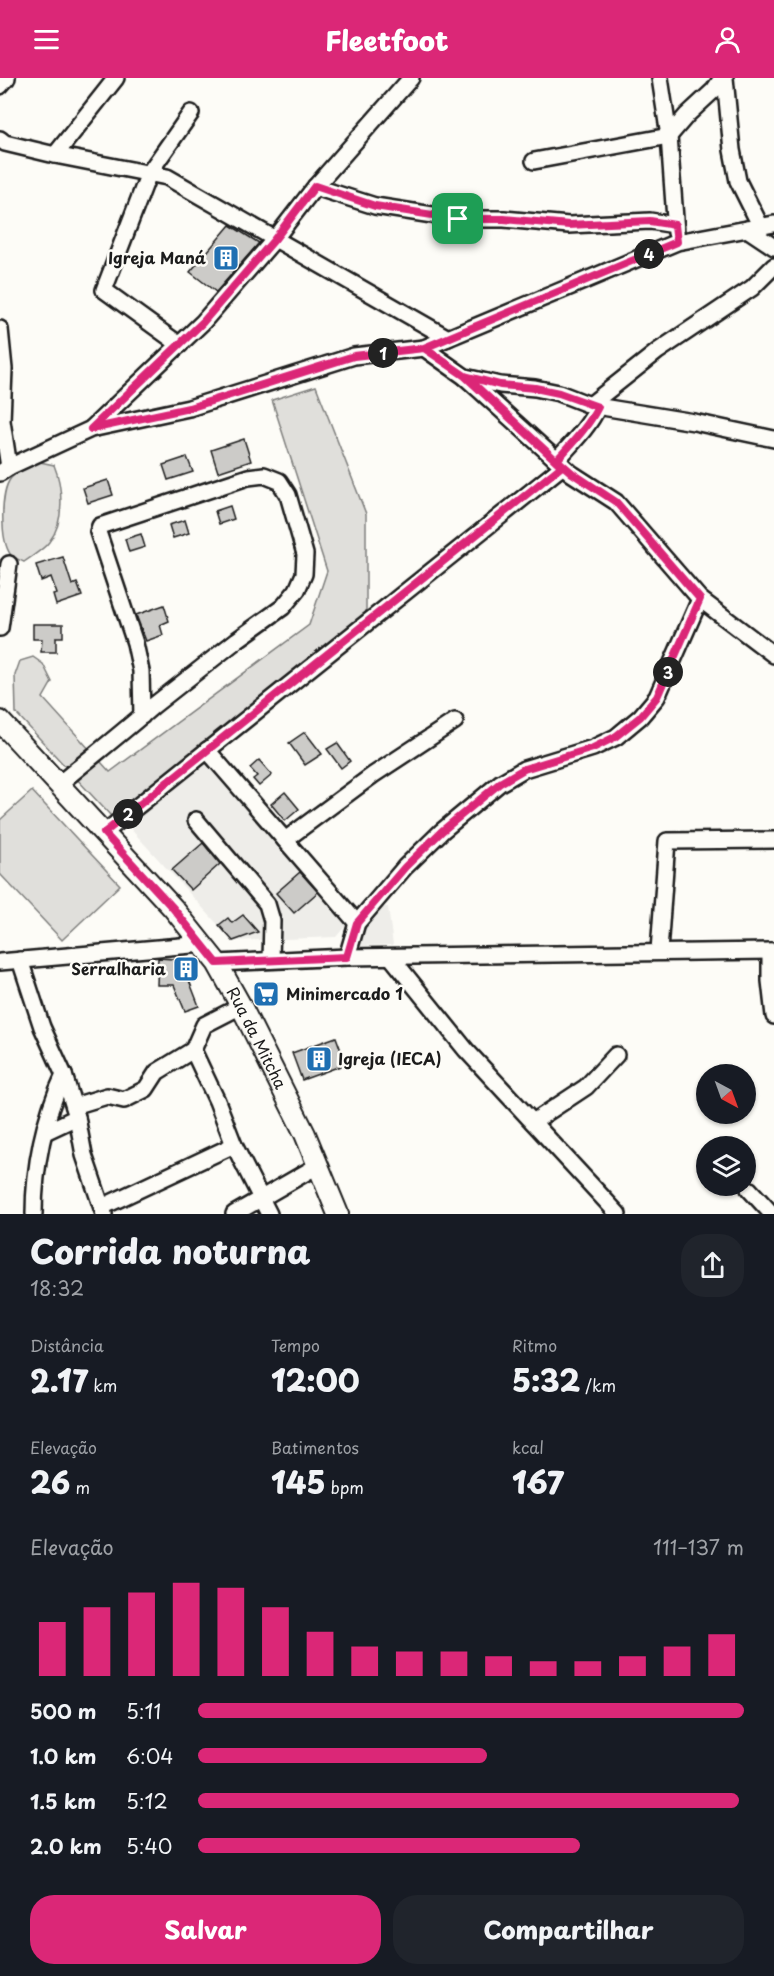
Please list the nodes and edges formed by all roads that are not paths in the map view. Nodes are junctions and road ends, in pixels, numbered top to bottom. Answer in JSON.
{"nodes":[{"id":1,"x":7,"y":78,"type":"edge"},
{"id":2,"x":116,"y":78,"type":"edge"},
{"id":3,"x":411,"y":78,"type":"edge"},
{"id":4,"x":660,"y":78,"type":"edge"},
{"id":5,"x":724,"y":78,"type":"edge"},
{"id":6,"x":0,"y":86,"type":"edge"},
{"id":7,"x":191,"y":113,"type":"dead end"},
{"id":8,"x":669,"y":136,"type":"junction"},
{"id":9,"x":0,"y":139,"type":"edge"},
{"id":10,"x":55,"y":155,"type":"junction"},
{"id":11,"x":534,"y":161,"type":"dead end"},
{"id":12,"x":149,"y":173,"type":"junction"},
{"id":13,"x":315,"y":186,"type":"junction"},
{"id":14,"x":675,"y":225,"type":"junction"},
{"id":15,"x":761,"y":227,"type":"edge"},
{"id":16,"x":274,"y":240,"type":"junction"},
{"id":17,"x":677,"y":242,"type":"junction"},
{"id":18,"x":774,"y":247,"type":"edge"},
{"id":19,"x":774,"y":266,"type":"edge"},
{"id":20,"x":0,"y":329,"type":"edge"},
{"id":21,"x":448,"y":338,"type":"junction"},
{"id":22,"x":180,"y":345,"type":"junction"},
{"id":23,"x":424,"y":348,"type":"junction"},
{"id":24,"x":465,"y":376,"type":"junction"},
{"id":25,"x":594,"y":406,"type":"junction"},
{"id":26,"x":91,"y":429,"type":"junction"},
{"id":27,"x":774,"y":439,"type":"edge"},
{"id":28,"x":560,"y":463,"type":"junction"},
{"id":29,"x":4,"y":470,"type":"edge"},
{"id":30,"x":9,"y":564,"type":"dead end"},
{"id":31,"x":700,"y":599,"type":"junction"},
{"id":32,"x":0,"y":628,"type":"edge"},
{"id":33,"x":774,"y":655,"type":"edge"},
{"id":34,"x":142,"y":716,"type":"junction"},
{"id":35,"x":0,"y":721,"type":"edge"},
{"id":36,"x":455,"y":722,"type":"dead end"},
{"id":37,"x":207,"y":750,"type":"junction"},
{"id":38,"x":59,"y":784,"type":"junction"},
{"id":39,"x":196,"y":820,"type":"dead end"},
{"id":40,"x":104,"y":833,"type":"junction"},
{"id":41,"x":285,"y":840,"type":"junction"},
{"id":42,"x":774,"y":840,"type":"edge"},
{"id":43,"x":357,"y":923,"type":"junction"},
{"id":44,"x":203,"y":944,"type":"junction"},
{"id":45,"x":659,"y":951,"type":"junction"},
{"id":46,"x":772,"y":951,"type":"edge"},
{"id":47,"x":347,"y":957,"type":"junction"},
{"id":48,"x":391,"y":957,"type":"junction"},
{"id":49,"x":20,"y":960,"type":"junction"},
{"id":50,"x":271,"y":960,"type":"junction"},
{"id":51,"x":0,"y":962,"type":"edge"},
{"id":52,"x":217,"y":963,"type":"junction"},
{"id":53,"x":241,"y":1006,"type":"junction"},
{"id":54,"x":774,"y":1016,"type":"edge"},
{"id":55,"x":193,"y":1050,"type":"junction"},
{"id":56,"x":616,"y":1055,"type":"dead end"},
{"id":57,"x":64,"y":1075,"type":"junction"},
{"id":58,"x":76,"y":1112,"type":"junction"},
{"id":59,"x":533,"y":1122,"type":"junction"},
{"id":60,"x":45,"y":1132,"type":"junction"},
{"id":61,"x":234,"y":1145,"type":"junction"},
{"id":62,"x":319,"y":1165,"type":"junction"},
{"id":63,"x":755,"y":1196,"type":"edge"},
{"id":64,"x":261,"y":1199,"type":"junction"},
{"id":65,"x":103,"y":1210,"type":"edge"},
{"id":66,"x":34,"y":1214,"type":"edge"},
{"id":67,"x":234,"y":1214,"type":"edge"},
{"id":68,"x":268,"y":1214,"type":"edge"},
{"id":69,"x":338,"y":1214,"type":"edge"},
{"id":70,"x":618,"y":1214,"type":"edge"},
{"id":71,"x":772,"y":1214,"type":"edge"}],
"edges":[{"from":1,"to":6,"type":"street"},
{"from":2,"to":10,"type":"street"},
{"from":3,"to":13,"type":"street"},
{"from":4,"to":8,"type":"street"},
{"from":5,"to":8,"type":"street"},
{"from":5,"to":15,"type":"street"},
{"from":7,"to":12,"type":"street"},
{"from":8,"to":11,"type":"street"},
{"from":8,"to":14,"type":"street"},
{"from":9,"to":10,"type":"street"},
{"from":10,"to":12,"type":"street"},
{"from":12,"to":16,"type":"street"},
{"from":12,"to":22,"type":"street"},
{"from":13,"to":14,"type":"street"},
{"from":13,"to":16,"type":"street"},
{"from":14,"to":17,"type":"street"},
{"from":15,"to":17,"type":"street"},
{"from":15,"to":18,"type":"street"},
{"from":16,"to":21,"type":"street"},
{"from":16,"to":22,"type":"street"},
{"from":17,"to":21,"type":"street"},
{"from":19,"to":25,"type":"street"},
{"from":20,"to":29,"type":"street"},
{"from":21,"to":23,"type":"street"},
{"from":22,"to":26,"type":"street"},
{"from":23,"to":24,"type":"street"},
{"from":23,"to":26,"type":"street"},
{"from":24,"to":25,"type":"street"},
{"from":24,"to":28,"type":"street"},
{"from":25,"to":27,"type":"street"},
{"from":25,"to":28,"type":"street"},
{"from":26,"to":29,"type":"street"},
{"from":28,"to":31,"type":"street"},
{"from":28,"to":37,"type":"street"},
{"from":30,"to":32,"type":"street"},
{"from":31,"to":33,"type":"street"},
{"from":31,"to":43,"type":"street"},
{"from":34,"to":34,"type":"street"},
{"from":34,"to":38,"type":"street"},
{"from":35,"to":38,"type":"main road","name":"Rua da Mitcha"},
{"from":36,"to":41,"type":"street"},
{"from":37,"to":40,"type":"street"},
{"from":37,"to":41,"type":"street"},
{"from":38,"to":40,"type":"main road","name":"Rua da Mitcha"},
{"from":39,"to":50,"type":"street"},
{"from":40,"to":44,"type":"main road","name":"Rua da Mitcha"},
{"from":41,"to":43,"type":"street"},
{"from":42,"to":45,"type":"street"},
{"from":43,"to":47,"type":"street"},
{"from":44,"to":49,"type":"street"},
{"from":44,"to":52,"type":"main road","name":"Rua da Mitcha"},
{"from":45,"to":46,"type":"street"},
{"from":45,"to":48,"type":"street"},
{"from":46,"to":54,"type":"street"},
{"from":47,"to":48,"type":"street"},
{"from":47,"to":50,"type":"street"},
{"from":48,"to":59,"type":"street"},
{"from":49,"to":51,"type":"street"},
{"from":49,"to":57,"type":"street"},
{"from":50,"to":52,"type":"street"},
{"from":52,"to":53,"type":"main road","name":"Rua da Mitcha"},
{"from":53,"to":55,"type":"street"},
{"from":53,"to":62,"type":"main road","name":"Rua da Mitcha"},
{"from":55,"to":58,"type":"street"},
{"from":55,"to":61,"type":"street"},
{"from":56,"to":59,"type":"street"},
{"from":57,"to":58,"type":"street"},
{"from":57,"to":60,"type":"street"},
{"from":58,"to":60,"type":"street"},
{"from":58,"to":65,"type":"street"},
{"from":59,"to":70,"type":"street"},
{"from":60,"to":66,"type":"street"},
{"from":61,"to":64,"type":"street"},
{"from":61,"to":65,"type":"street"},
{"from":62,"to":64,"type":"street"},
{"from":62,"to":69,"type":"main road","name":"Rua da Mitcha"},
{"from":63,"to":71,"type":"street"},
{"from":64,"to":67,"type":"street"},
{"from":64,"to":68,"type":"street"}]}
